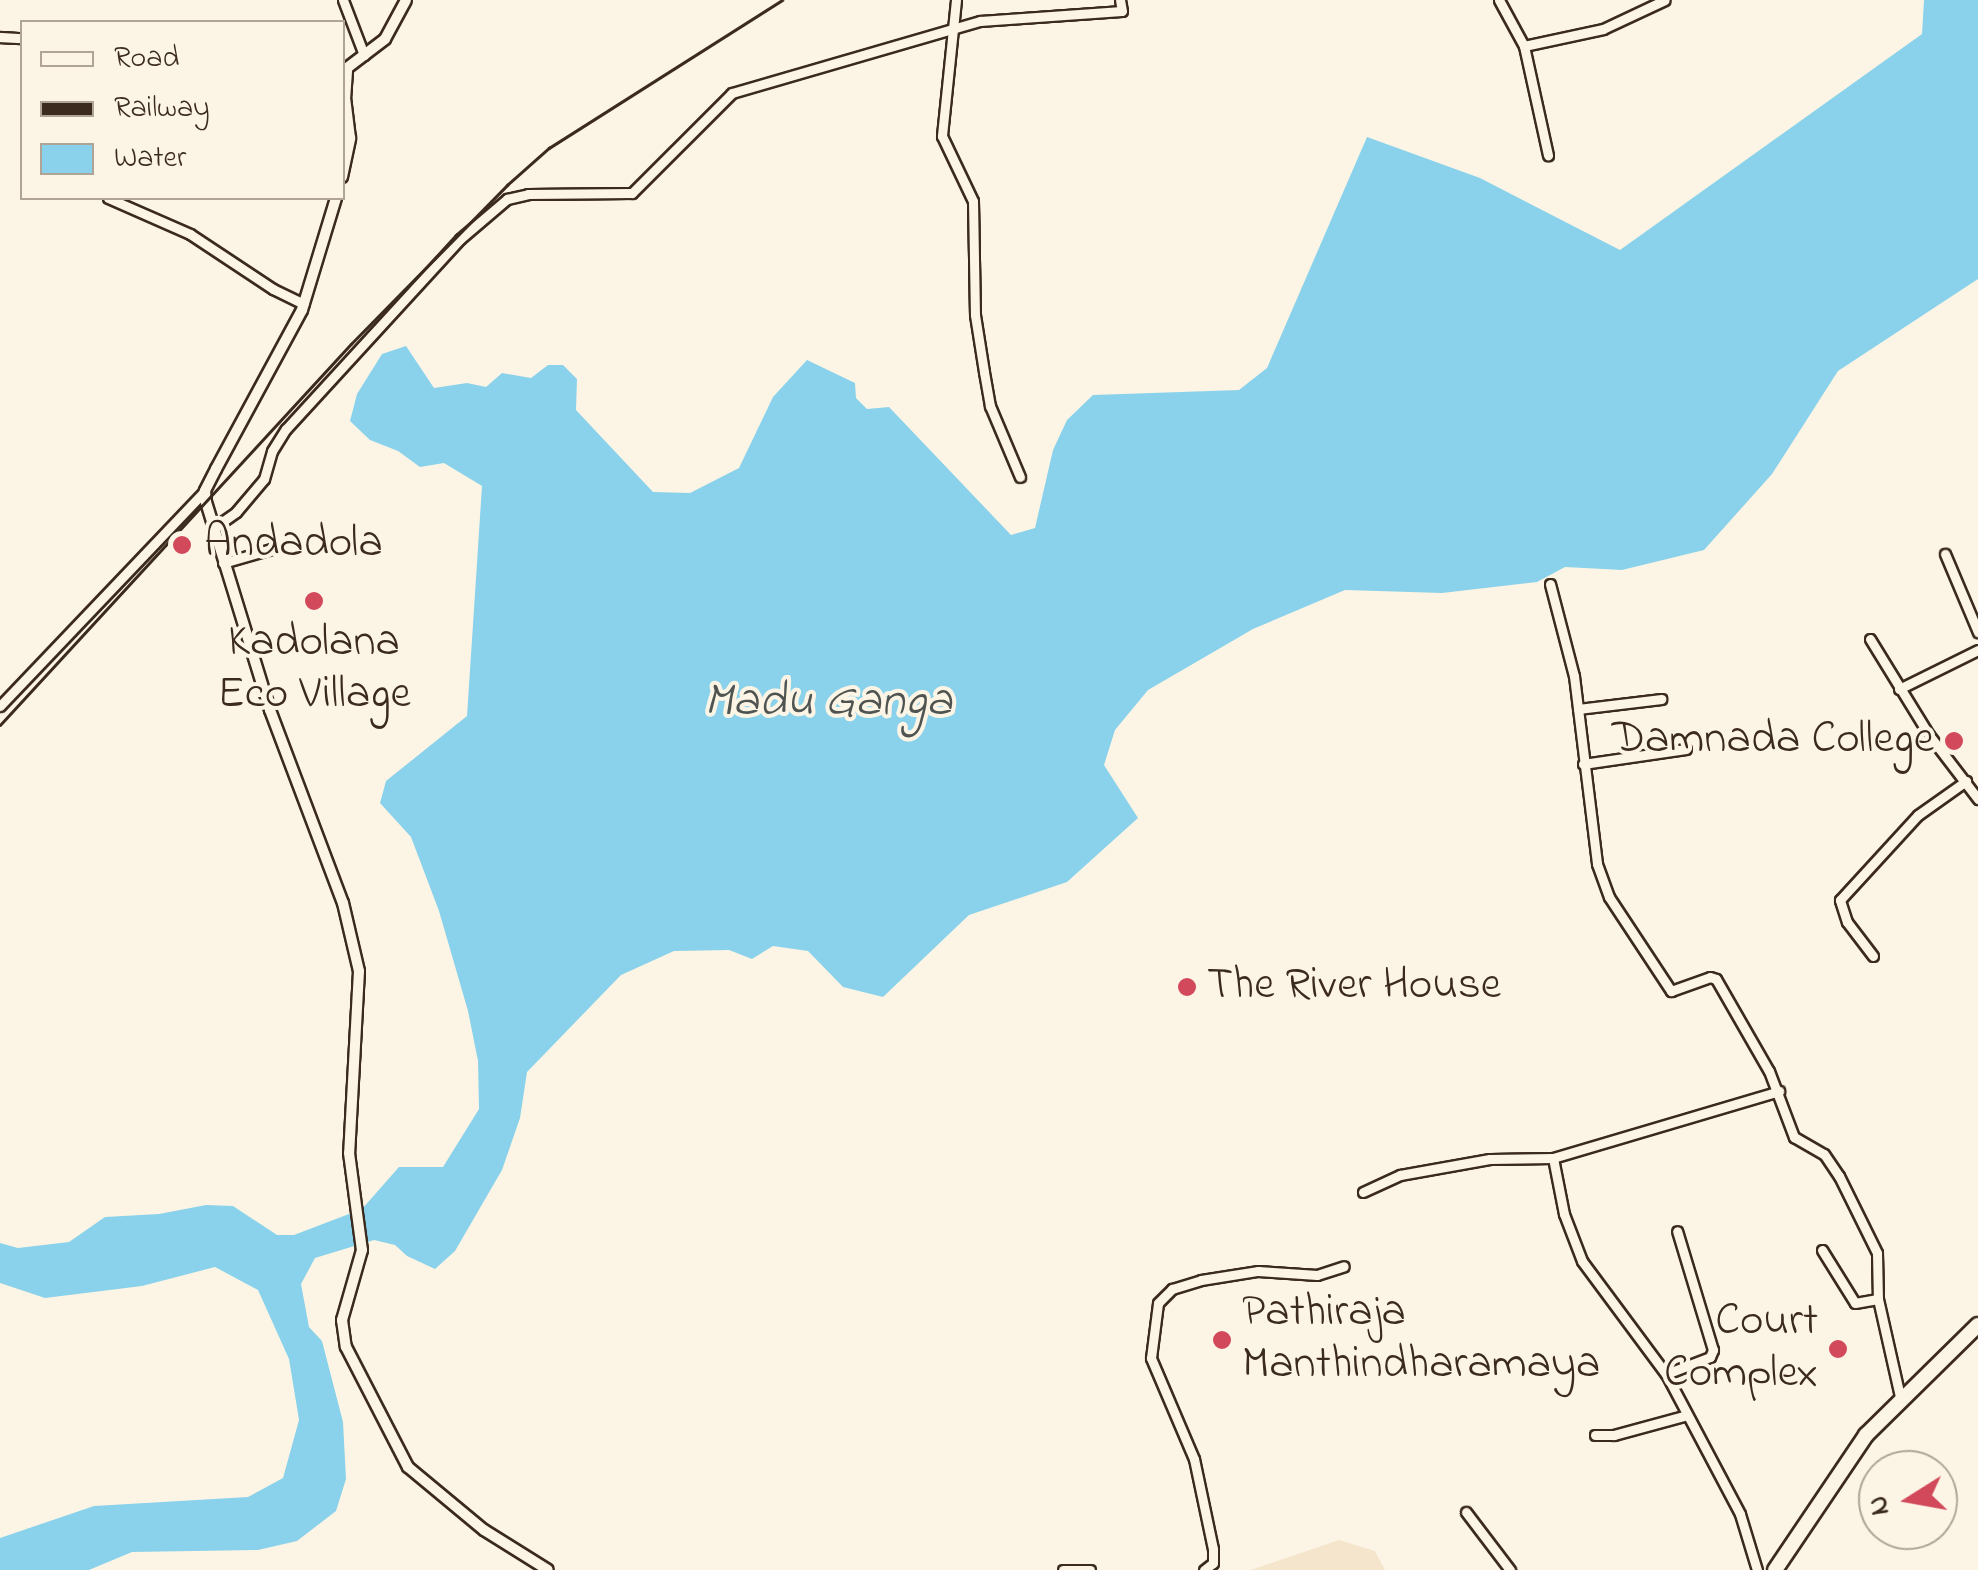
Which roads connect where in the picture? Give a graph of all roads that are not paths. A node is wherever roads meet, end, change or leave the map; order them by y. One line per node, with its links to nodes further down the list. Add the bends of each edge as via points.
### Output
1 (344, 0): 9 (street)
2 (406, 0): 9 (street, via 384,39)
3 (956, 0): 7 (street)
4 (1120, 0): 7 (street, via 1122,11)
5 (1498, 0): 8 (street)
6 (1665, 0): 8 (street, via 1603,29)
7 (954, 28): 15 (street, via 942,136 972,201 975,316 987,389); 17 (street, via 732,93 632,193 507,199 460,239 286,429 264,479)
8 (1524, 46): 10 (street)
9 (364, 55): 11 (street, via 347,68)
10 (1548, 155)
11 (345, 161)
12 (113, 200): 14 (street, via 190,234)
13 (335, 200): 14 (street)
14 (304, 304): 16 (street)
15 (1020, 477)
16 (205, 491): 17 (street); 27 (street)
17 (212, 530): 20 (street)
18 (278, 546): 20 (street)
19 (1945, 554): 22 (street)
20 (222, 563): 47 (street, via 359,970 349,1154 362,1250 342,1320 346,1346 408,1466 484,1530)
21 (1550, 584): 28 (street)
22 (1978, 632)
23 (1870, 638): 25 (street)
24 (1978, 650): 25 (street)
25 (1899, 689): 31 (street)
26 (1661, 699): 28 (street)
27 (0, 706)
28 (1578, 709): 30 (street)
29 (1686, 749): 30 (street)
30 (1583, 764): 34 (street, via 1597,864 1609,897 1672,991 1716,979)
31 (1966, 781): 32 (street); 33 (street, via 1918,816 1840,900 1847,922)
32 (1978, 799)
33 (1873, 956)
34 (1778, 1091): 35 (street); 40 (street, via 1794,1138 1824,1154 1858,1212 1876,1253)
35 (1553, 1158): 36 (street, via 1490,1159 1400,1175); 42 (street, via 1582,1261)
36 (1363, 1192)
37 (1677, 1232): 42 (street, via 1713,1350)
38 (1822, 1250): 40 (street, via 1855,1303)
39 (1344, 1266): 50 (street, via 1316,1275 1258,1271 1201,1280 1172,1289 1158,1304 1151,1358 1194,1458 1214,1562)
40 (1878, 1298): 43 (street)
41 (1978, 1325): 43 (highway)
42 (1666, 1374): 44 (street)
43 (1900, 1397): 53 (highway, via 1862,1440)
44 (1684, 1416): 45 (street); 52 (street, via 1740,1514)
45 (1594, 1436)
46 (1466, 1512): 51 (street)
47 (548, 1570)
48 (1063, 1570): 49 (street)
49 (1090, 1570)
50 (1204, 1570)
51 (1510, 1570)
52 (1758, 1570)
53 (1775, 1570)

